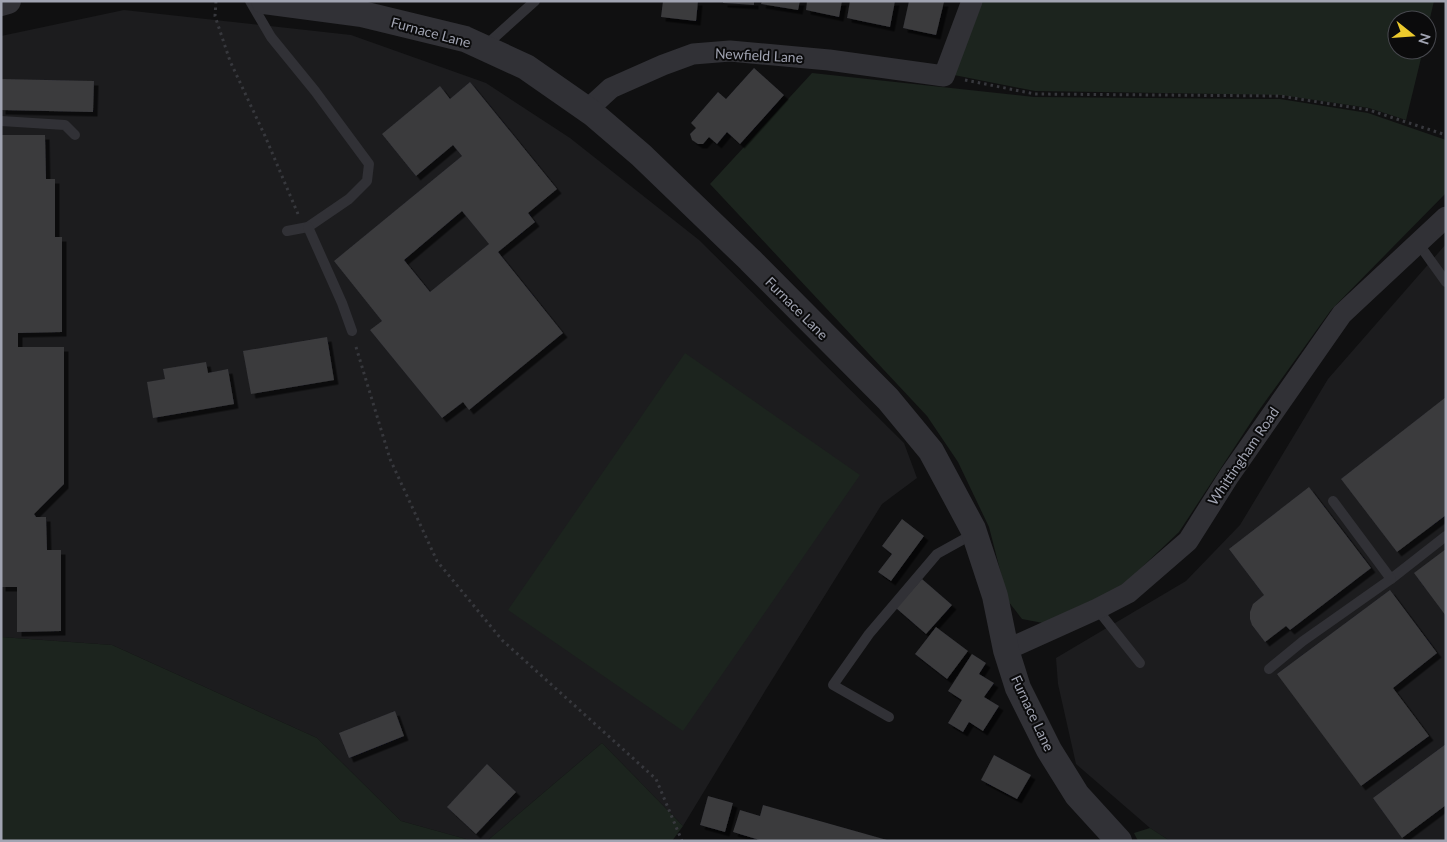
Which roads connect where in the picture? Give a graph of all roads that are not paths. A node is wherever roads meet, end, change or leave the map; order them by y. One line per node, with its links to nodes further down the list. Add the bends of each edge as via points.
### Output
1 (8, 1): 6 (street)
2 (250, 1): 12 (lane, via 271,37 369,164 367,181 349,199)
3 (264, 1): 7 (street, Furnace Lane, via 362,14 466,39)
4 (536, 1): 7 (lane)
5 (972, 1): 8 (street, Newfield Lane, via 944,76 770,54 730,51 693,54 611,88)
6 (1, 3)
7 (484, 47): 8 (street, Furnace Lane, via 526,67)
8 (587, 110): 18 (street, Furnace Lane, via 648,161 888,399 931,451)
9 (1, 122): 10 (lane, via 64,124)
10 (74, 135)
11 (1446, 217): 14 (street, Whittingham Road)
12 (306, 228): 13 (lane); 16 (lane)
13 (287, 230)
14 (1418, 243): 15 (lane); 21 (street, Whittingham Road, via 1342,314 1228,476 1188,541 1128,593)
15 (1446, 282)
16 (352, 331)
17 (1333, 501): 20 (lane)
18 (974, 533): 22 (street, Furnace Lane, via 996,596); 25 (lane, via 937,554 869,634 832,685)
19 (1446, 536): 20 (lane)
20 (1391, 579): 24 (lane)
21 (1097, 609): 22 (street, Whittingham Road); 23 (lane)
22 (1006, 650): 26 (street, Furnace Lane, via 1018,688 1049,750 1077,795)
23 (1140, 664)
24 (1269, 669)
25 (889, 717)
26 (1119, 841)

